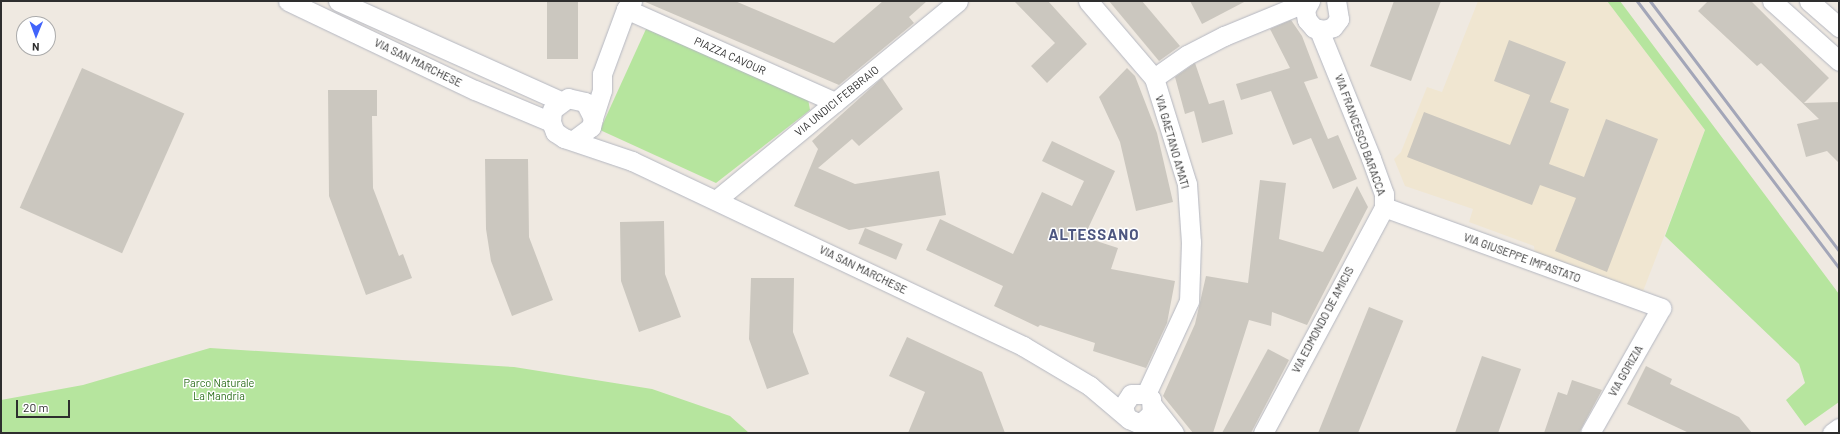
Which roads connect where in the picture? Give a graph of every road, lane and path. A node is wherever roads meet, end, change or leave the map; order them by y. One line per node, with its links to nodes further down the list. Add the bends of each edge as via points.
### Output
1 (288, 1): 17 (street, VIA SAN MARCHESE, via 475,90)
2 (338, 1): 15 (street, VIA SAN MARCHESE)
3 (958, 1): 16 (street, VIA UNDICI FEBBRAIO)
4 (1088, 1): 14 (street, VIA GAETANO AMATI)
5 (1309, 1): 9 (street); 10 (street, via 1305,10)
6 (1772, 1): 12 (street)
7 (1809, 1): 11 (street)
8 (629, 5): 13 (street); 16 (street, PIAZZA CAVOUR)
9 (1270, 16): 10 (street); 14 (street, via 1187,54)
10 (1330, 16): 22 (street, VIA FRANCESCO BARACCA, via 1334,64 1384,194)
11 (1839, 27)
12 (1839, 61)
13 (602, 74): 15 (street); 18 (street, via 602,90)
14 (1154, 78): 25 (street, VIA GAETANO AMATI, via 1187,184 1191,242 1189,301)
15 (568, 100): 17 (street, via 552,110); 18 (street, via 585,102)
16 (835, 102): 21 (street, VIA UNDICI FEBBRAIO)
17 (551, 122): 19 (street, via 555,132 564,138)
18 (592, 123): 19 (street); 20 (street)
19 (575, 139): 20 (street, via 605,154)
20 (632, 161): 21 (street, VIA SAN MARCHESE)
21 (716, 200): 24 (street, VIA SAN MARCHESE, via 1023,346)
22 (1384, 207): 23 (street, VIA GIUSEPPE IMPASTATO); 30 (street, VIA EDMONDO DE AMICIS)
23 (1661, 308): 31 (street, VIA GORIZIA)
24 (1090, 386): 25 (street, VIA SAN MARCHESE); 26 (street, VIA SAN MARCHESE)
25 (1144, 398): 26 (street, via 1126,399); 26 (street, via 1148,418); 29 (street)
26 (1130, 418): 28 (street, VIA SAN MARCHESE)
27 (1839, 428): 32 (street)
28 (1156, 432)
29 (1174, 433)
30 (1263, 433)
31 (1590, 433)
32 (1832, 433)

